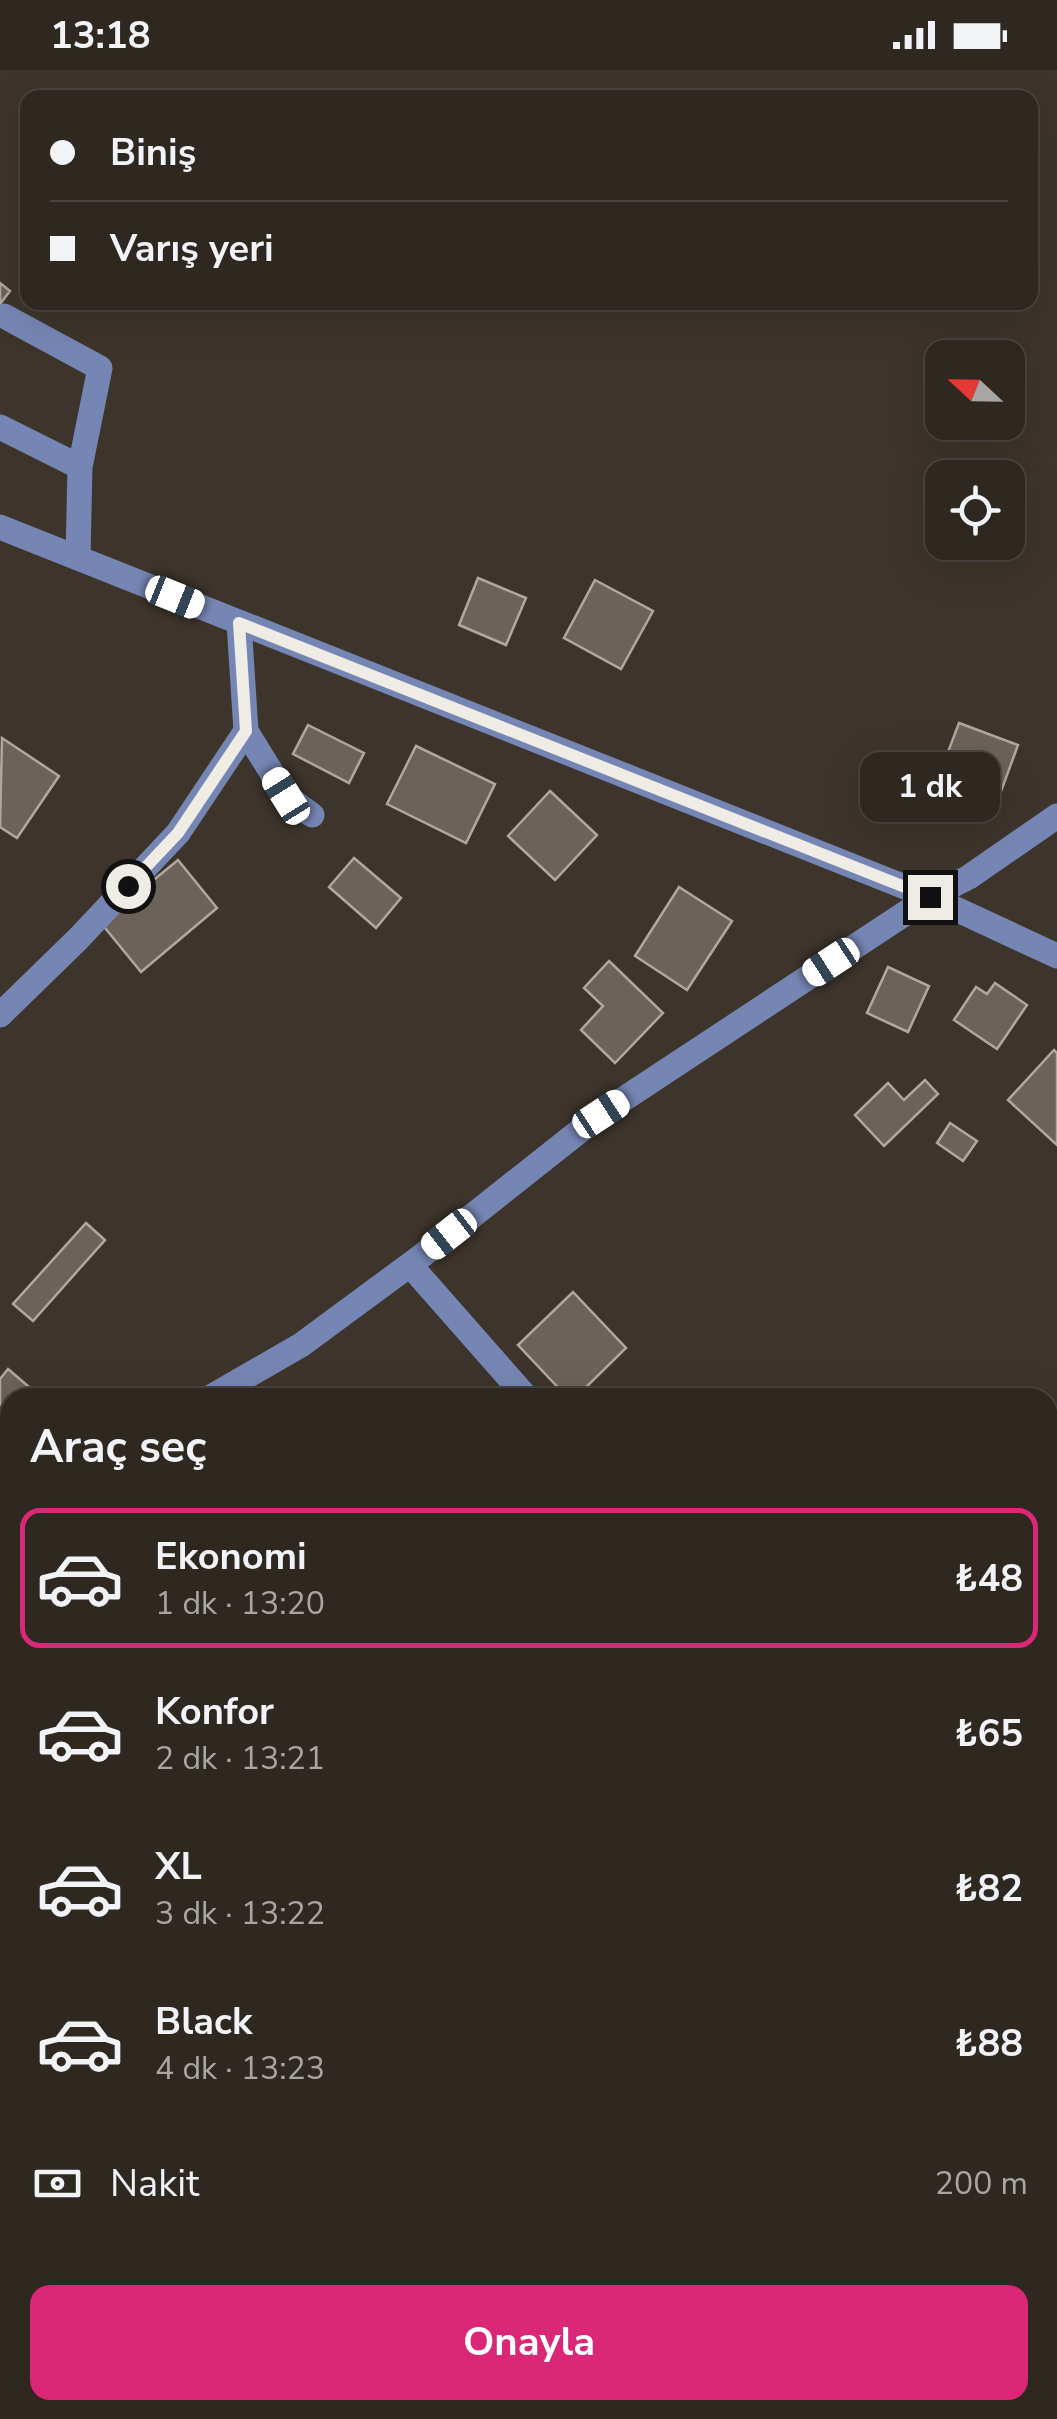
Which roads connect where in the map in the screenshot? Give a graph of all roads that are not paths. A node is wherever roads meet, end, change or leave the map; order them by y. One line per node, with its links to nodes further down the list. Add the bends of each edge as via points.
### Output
1 (4, 316): 3 (street, via 100,368)
2 (0, 428): 3 (street)
3 (80, 467): 5 (street)
4 (0, 527): 5 (street)
5 (78, 558): 6 (street)
6 (239, 623): 7 (street); 10 (street)
7 (246, 731): 8 (street, via 286,796); 12 (street, via 178,833)
8 (312, 815)
9 (1057, 816): 10 (street)
10 (930, 897): 11 (street); 13 (street, via 601,1114)
11 (1057, 956)
12 (0, 1015)
13 (410, 1265): 14 (street, via 301,1344); 15 (street)
14 (226, 1388)
15 (518, 1388)

